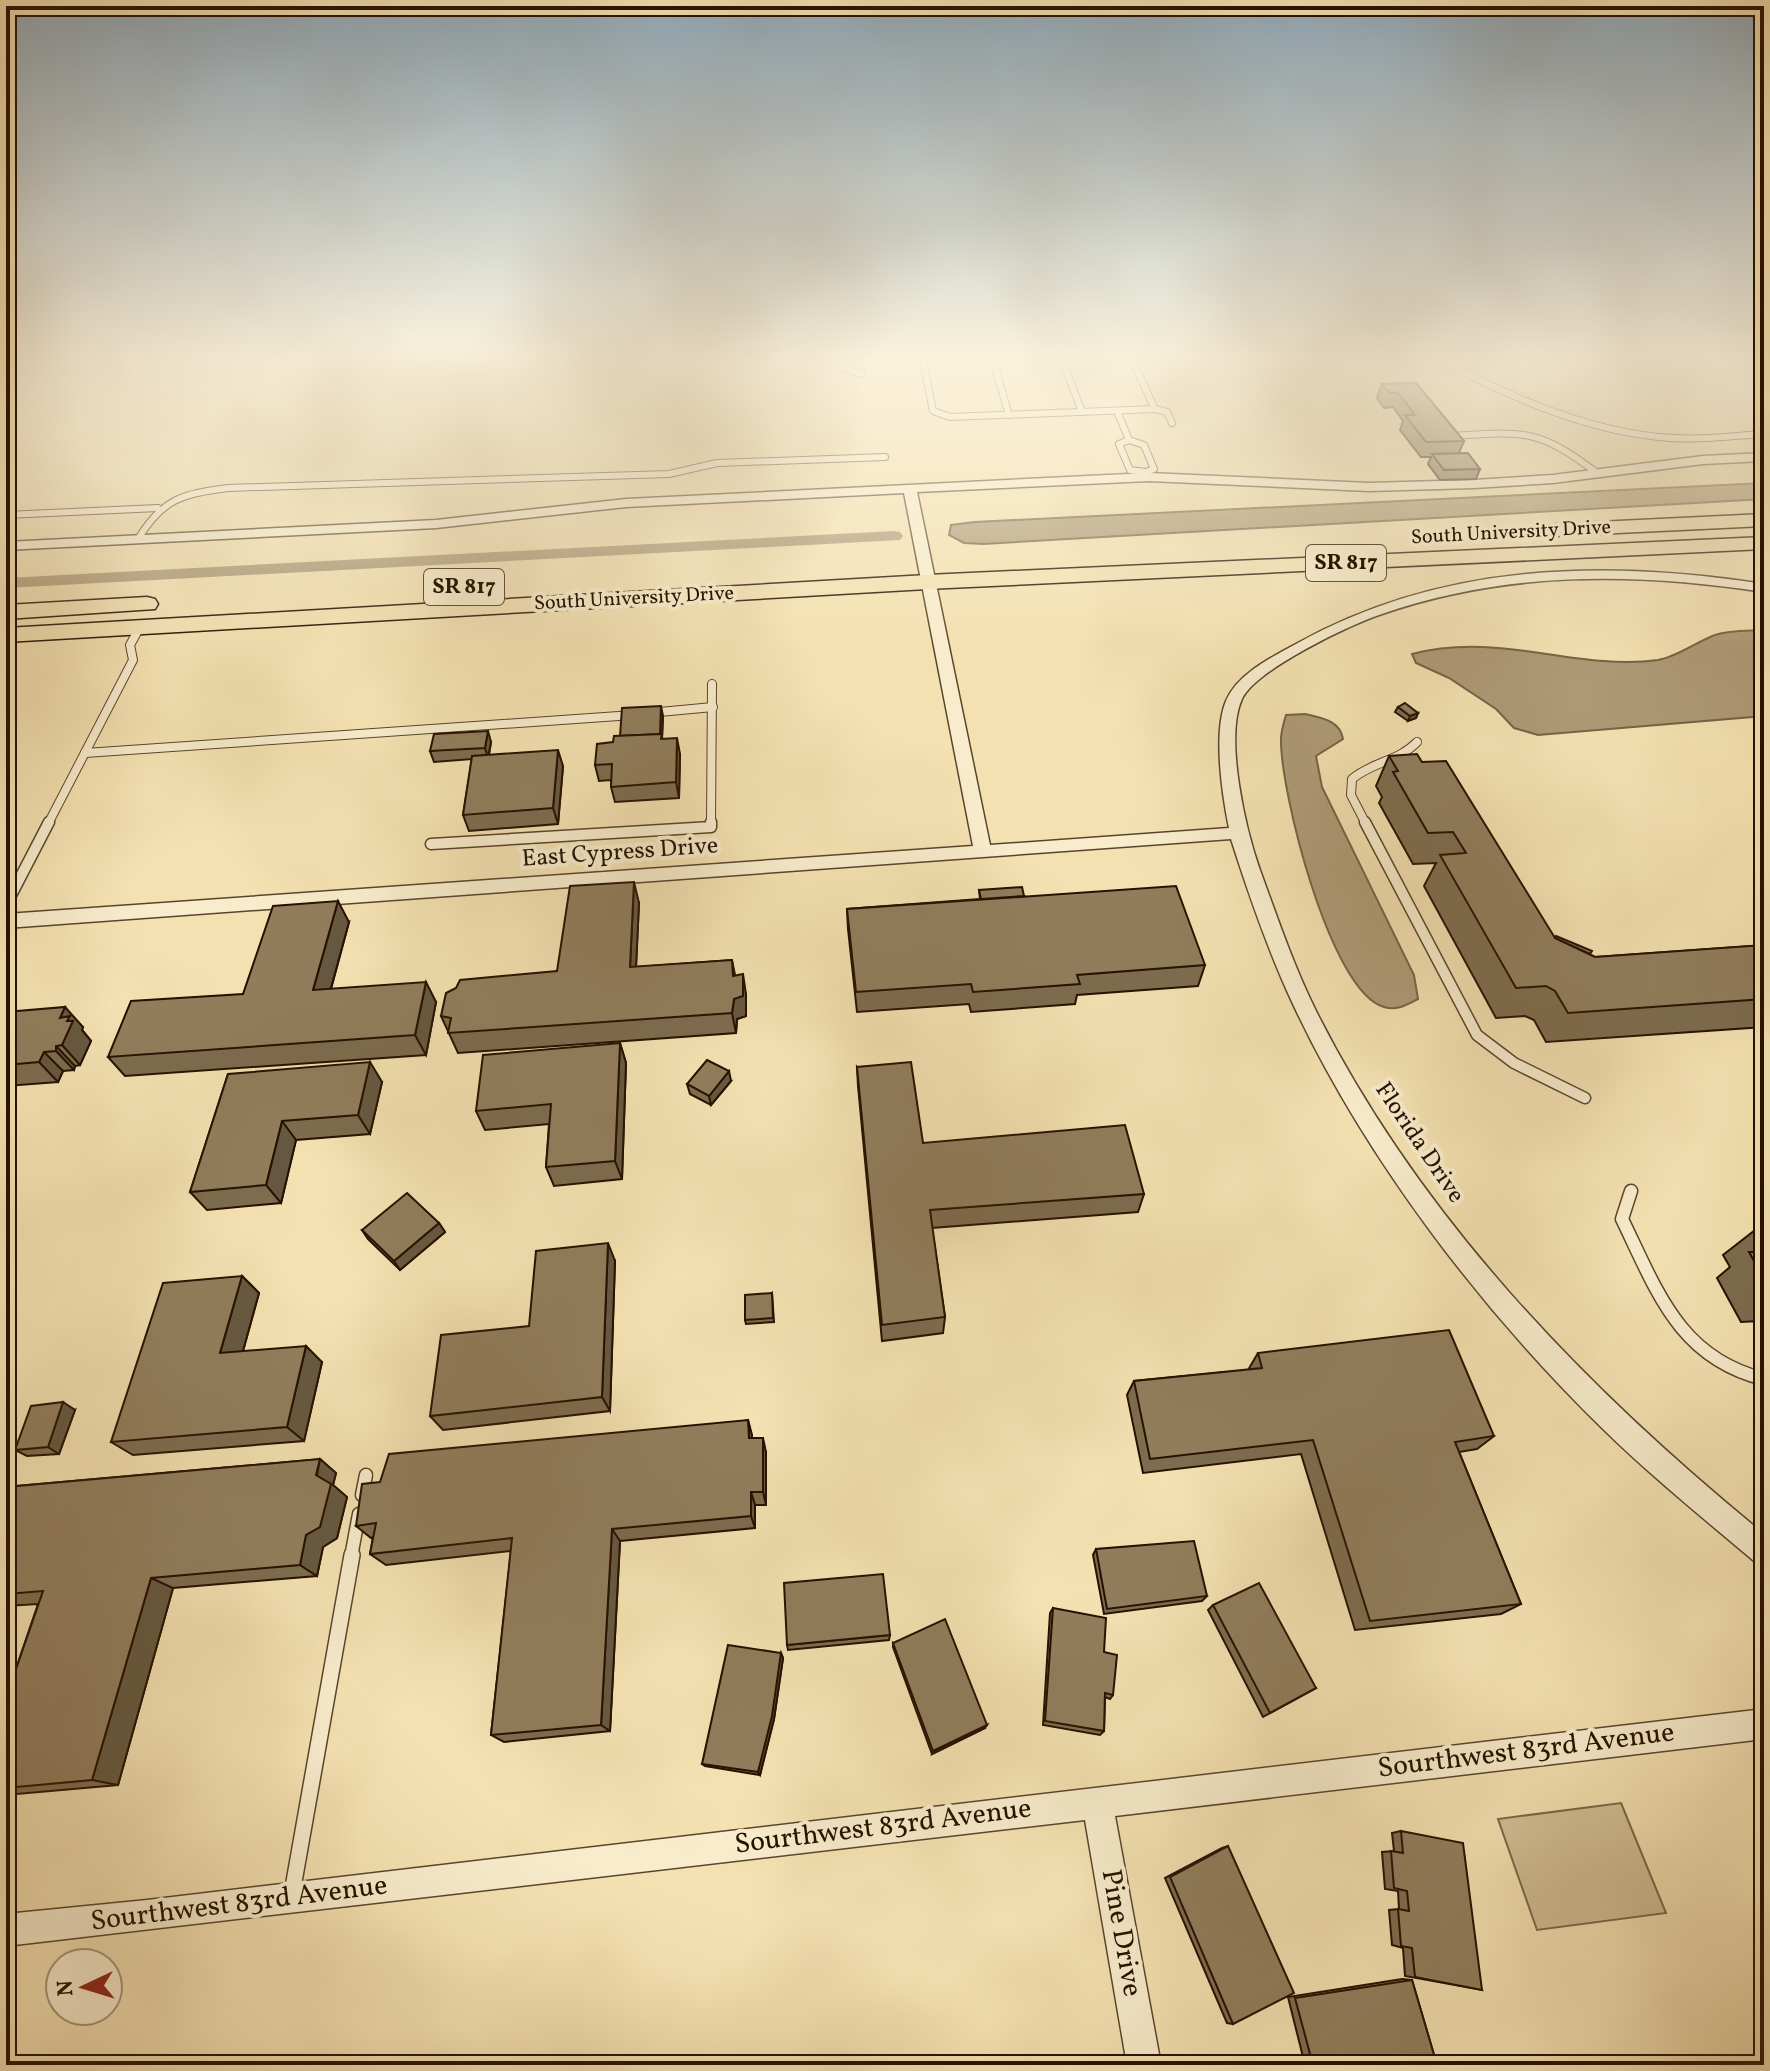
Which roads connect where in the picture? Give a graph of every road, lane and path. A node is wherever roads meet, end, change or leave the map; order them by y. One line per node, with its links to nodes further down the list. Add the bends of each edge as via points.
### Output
1 (885, 457): 9 (lane, via 717,463 669,474 228,488 186,493)
2 (1124, 457): 7 (lane, via 1130,470)
3 (1149, 457): 7 (lane, via 1154,469)
4 (1575, 457): 6 (lane)
5 (1764, 457): 6 (street)
6 (1597, 473): 7 (street, via 1369,487)
7 (1148, 475): 8 (street)
8 (910, 489): 13 (street, via 626,503 436,524); 17 (street)
9 (158, 508): 10 (lane); 13 (lane)
10 (6, 515)
11 (1764, 520): 12 (main road, South University Drive)
12 (1542, 531)
13 (138, 539): 16 (street)
14 (1764, 543): 17 (main road, South University Drive / SR 817)
15 (1255, 545): 17 (main road, South University Drive / SR 817)
16 (6, 546)
17 (925, 572): 19 (main road, South University Drive / SR 817); 22 (main road, South University Drive / SR 817); 30 (street)
18 (1764, 588): 28 (street, Florida Drive, via 1698,579 1568,574 1480,582 1395,603 1342,624 1264,671 1234,696 1232,788)
19 (287, 597)
20 (176, 603): 21 (main road)
21 (6, 614)
22 (140, 627): 23 (main road, South University Drive / SR 817); 27 (lane, via 130,645 133,660)
23 (6, 635)
24 (712, 684): 25 (lane)
25 (713, 707): 27 (lane); 29 (lane, via 711,827)
26 (1417, 742): 33 (lane, via 1407,755 1361,769 1352,779 1351,795 1477,1035 1486,1045)
27 (85, 753): 31 (lane)
28 (1238, 833): 30 (street, East Cypress Drive); 37 (street, Florida Drive, via 1275,943 1312,1022 1383,1141 1437,1216 1527,1331 1591,1400)
29 (431, 844)
30 (983, 852): 32 (street, East Cypress Drive)
31 (6, 905)
32 (6, 921)
33 (1585, 1098)
34 (1631, 1191): 35 (lane, via 1622,1219 1676,1324 1722,1365)
35 (1764, 1379)
36 (366, 1475): 40 (lane)
37 (1764, 1551)
38 (1763, 1723): 39 (street, Sourthwest 83rd Avenue)
39 (1097, 1801): 40 (street, Sourthwest 83rd Avenue); 42 (street, Pine Drive)
40 (291, 1898): 41 (street, Sourthwest 83rd Avenue)
41 (6, 1930)
42 (1144, 2065)

